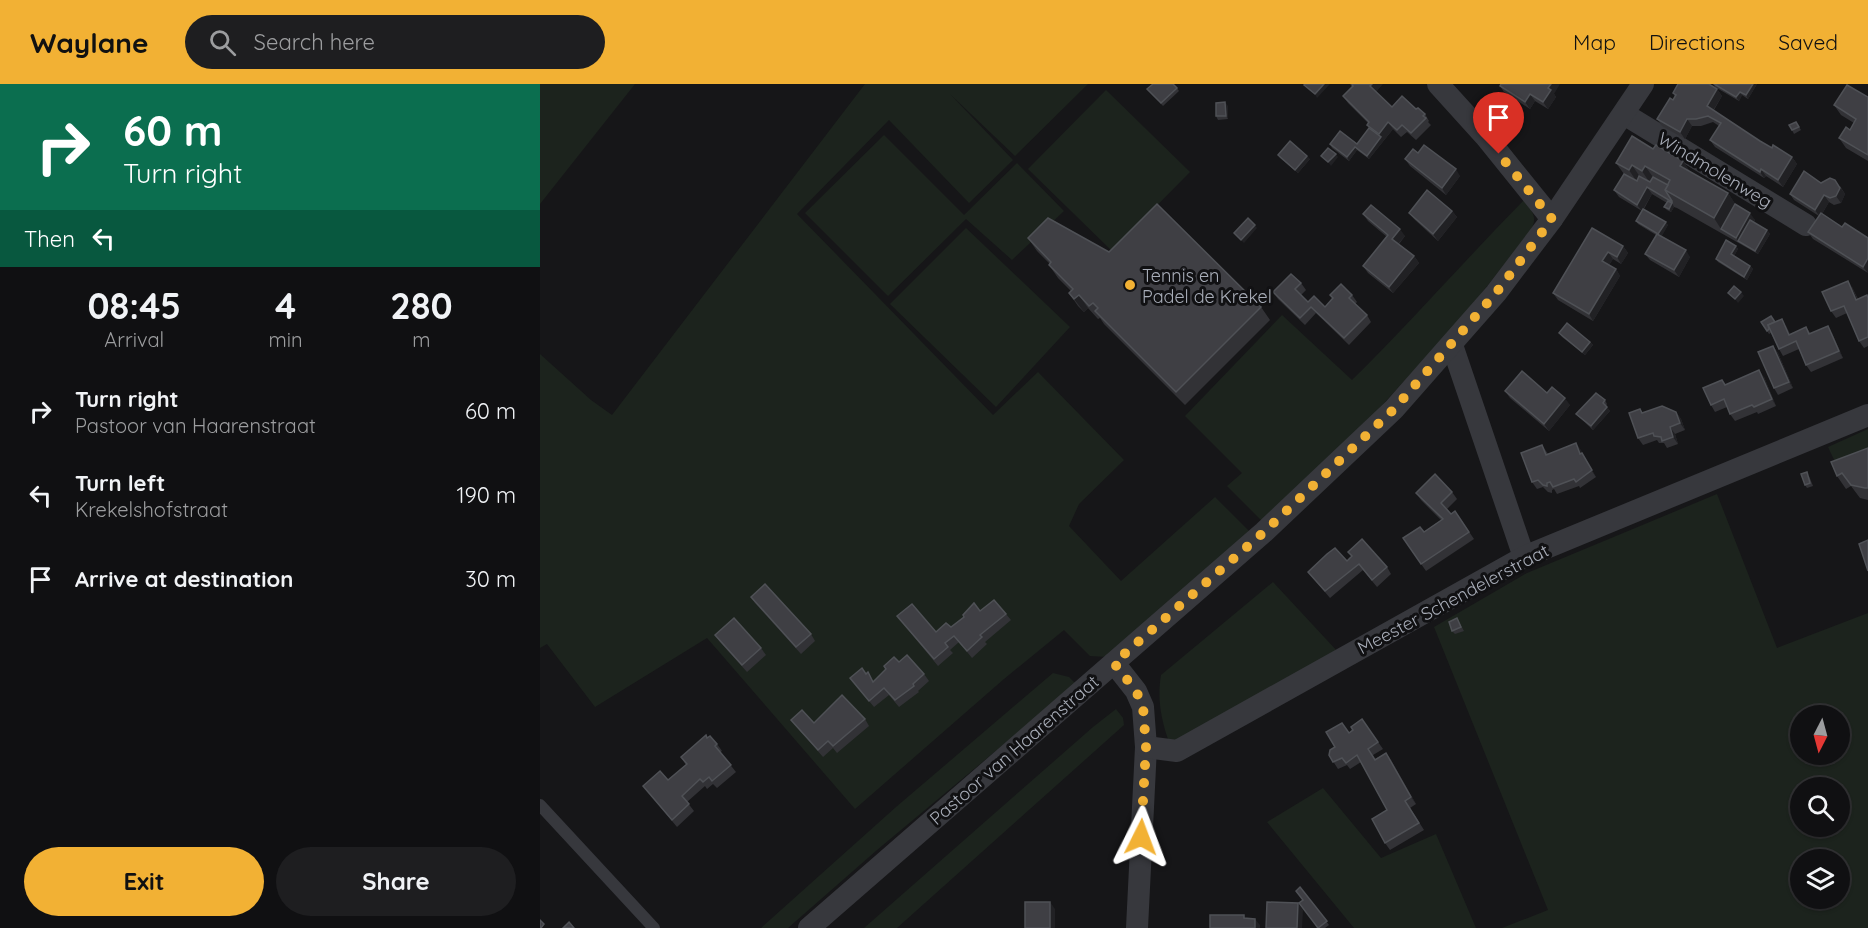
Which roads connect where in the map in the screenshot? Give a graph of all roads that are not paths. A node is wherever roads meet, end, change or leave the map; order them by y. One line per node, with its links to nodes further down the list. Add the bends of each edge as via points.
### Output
1 (1438, 84): 4 (street)
2 (1643, 84): 3 (street, Pastoor van Haarenstraat)
3 (1624, 114): 4 (street, Pastoor van Haarenstraat); 5 (street, Windmolenweg)
4 (1552, 219): 6 (street, Pastoor van Haarenstraat)
5 (1806, 225)
6 (1452, 345): 8 (street); 9 (street, Pastoor van Haarenstraat, via 1394,409 1282,516)
7 (1868, 415): 8 (street, Meester Schendelerstraat)
8 (1524, 557): 10 (street, Meester Schendelerstraat, via 1177,751)
9 (1114, 663): 10 (street, via 1143,706); 13 (street, Pastoor van Haarenstraat)
10 (1146, 747): 14 (street)
11 (540, 805): 12 (lane)
12 (654, 928)
13 (809, 928)
14 (1137, 928)

